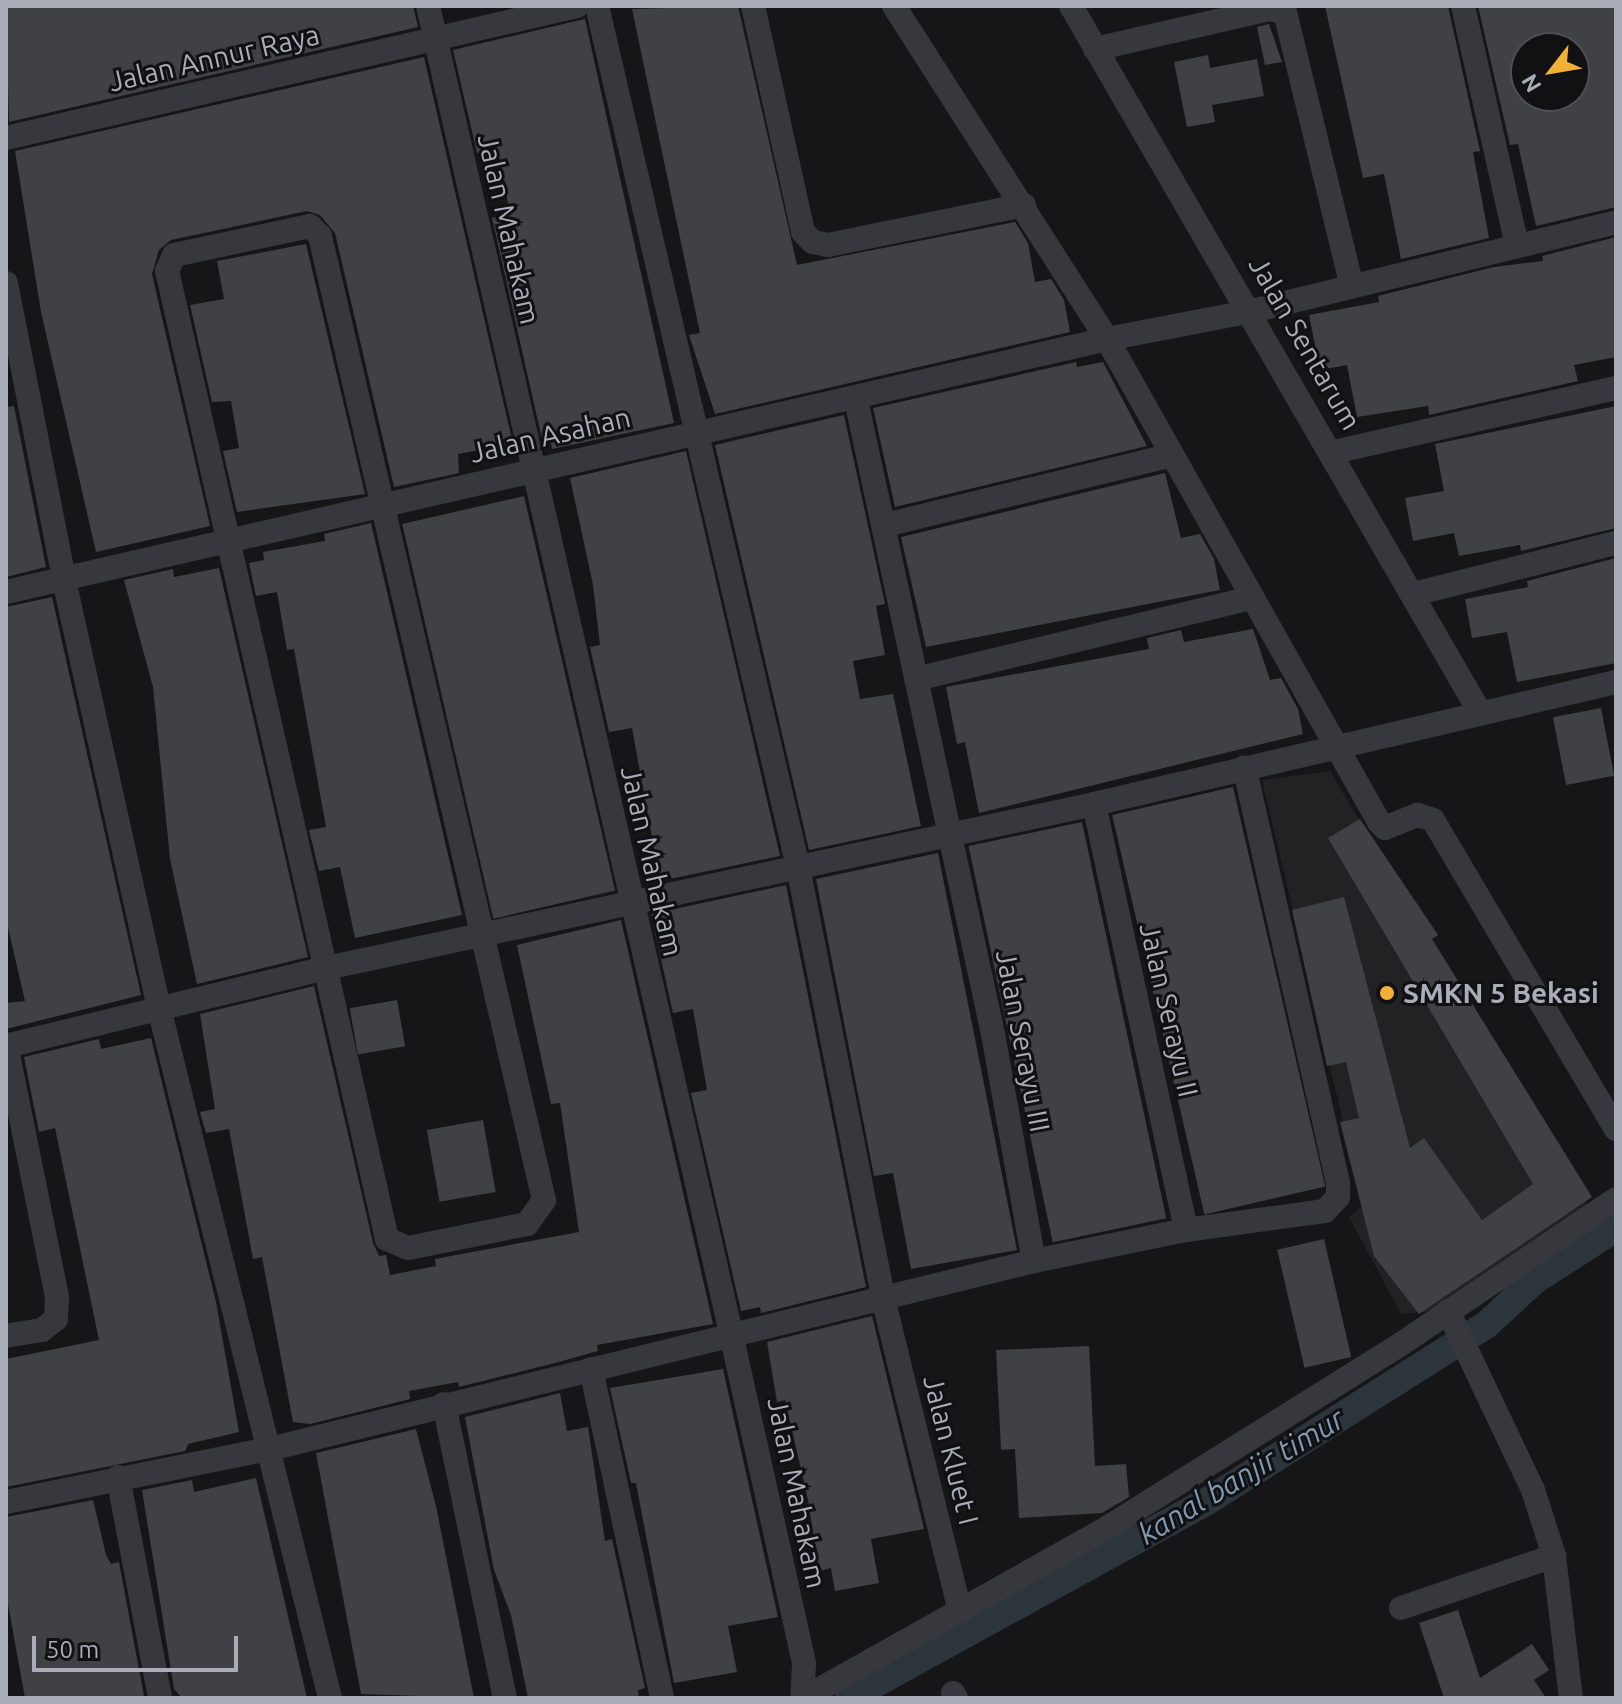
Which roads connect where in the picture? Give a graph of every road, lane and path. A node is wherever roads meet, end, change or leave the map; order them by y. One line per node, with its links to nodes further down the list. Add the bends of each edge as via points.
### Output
1 (428, 6): 8 (street, Jalan Mahakam)
2 (577, 6): 8 (street, Jalan Annur Raya)
3 (597, 6): 20 (street, Jalan Kluet I)
4 (753, 6): 11 (street, via 803,232 813,242 828,245)
5 (894, 6): 11 (street)
6 (1071, 6): 9 (street, Jalan Sentarum)
7 (1463, 6): 13 (street)
8 (435, 38): 10 (street, Jalan Annur Raya); 23 (street, Jalan Mahakam)
9 (1095, 49): 15 (street, via 1269,9 1285,12); 16 (street, Jalan Sentarum)
10 (6, 138)
11 (1024, 205): 17 (street)
12 (1616, 222): 13 (street, Jalan Asahan)
13 (1517, 246): 15 (street, Jalan Asahan)
14 (6, 283): 28 (street)
15 (1352, 286): 16 (street, Jalan Asahan)
16 (1252, 311): 17 (street, Jalan Asahan); 21 (street, Jalan Sentarum)
17 (1107, 339): 19 (street, Jalan Asahan); 22 (street)
18 (1616, 388): 21 (street)
19 (856, 400): 20 (street, Jalan Asahan); 25 (street, Jalan Serayu III)
20 (692, 434): 23 (street, Jalan Asahan); 39 (street, Jalan Kluet I)
21 (1334, 452): 30 (street, Jalan Sentarum)
22 (1169, 456): 25 (street); 31 (street)
23 (534, 469): 24 (street, Jalan Asahan); 40 (street, Jalan Mahakam)
24 (384, 504): 26 (street, Jalan Asahan); 26 (street, via 317,229 174,255 167,271); 41 (street)
25 (885, 525): 32 (street, Jalan Serayu III)
26 (231, 542): 28 (street, Jalan Asahan); 42 (street)
27 (1616, 543): 30 (street)
28 (64, 580): 29 (street, Jalan Asahan); 43 (street)
29 (6, 592)
30 (1414, 594): 34 (street, Jalan Sentarum)
31 (1250, 598): 32 (street); 35 (street)
32 (916, 679): 38 (street, Jalan Serayu III)
33 (1616, 682): 34 (street)
34 (1481, 714): 35 (street)
35 (1333, 745): 36 (street); 45 (street, via 1385,828 1418,815 1433,820)
36 (1244, 767): 37 (street); 47 (street, via 1338,1197 1325,1211)
37 (1094, 804): 38 (street); 47 (street, Jalan Serayu II)
38 (947, 834): 39 (street); 48 (street, Jalan Serayu III, via 993,1034)
39 (798, 867): 40 (street); 49 (street, Jalan Kluet I)
40 (632, 907): 41 (street); 52 (street, Jalan Mahakam)
41 (482, 937): 42 (street); 42 (street, via 544,1200 527,1224 423,1245 399,1248 387,1239)
42 (322, 969): 43 (street)
43 (159, 1008): 44 (street); 55 (street)
44 (6, 1045): 51 (street, via 57,1298 56,1319 42,1330)
45 (1616, 1129)
46 (1616, 1199): 50 (street)
47 (1186, 1230): 48 (street)
48 (1034, 1261): 49 (street)
49 (884, 1302): 52 (street); 60 (street, Jalan Kluet I)
50 (1457, 1326): 58 (street, via 1533,1490); 60 (street)
51 (6, 1336)
52 (732, 1338): 53 (street); 66 (street, Jalan Mahakam, via 804,1664)
53 (591, 1369): 54 (street); 65 (street)
54 (444, 1404): 55 (street); 64 (street)
55 (270, 1449): 56 (street); 63 (street)
56 (118, 1477): 57 (street); 62 (street)
57 (6, 1502)
58 (1554, 1556): 59 (street); 61 (street)
59 (1401, 1608)
60 (960, 1612): 66 (street)
61 (1569, 1695)
62 (160, 1698)
63 (330, 1698)
64 (505, 1698)
65 (662, 1698)
66 (803, 1698)

